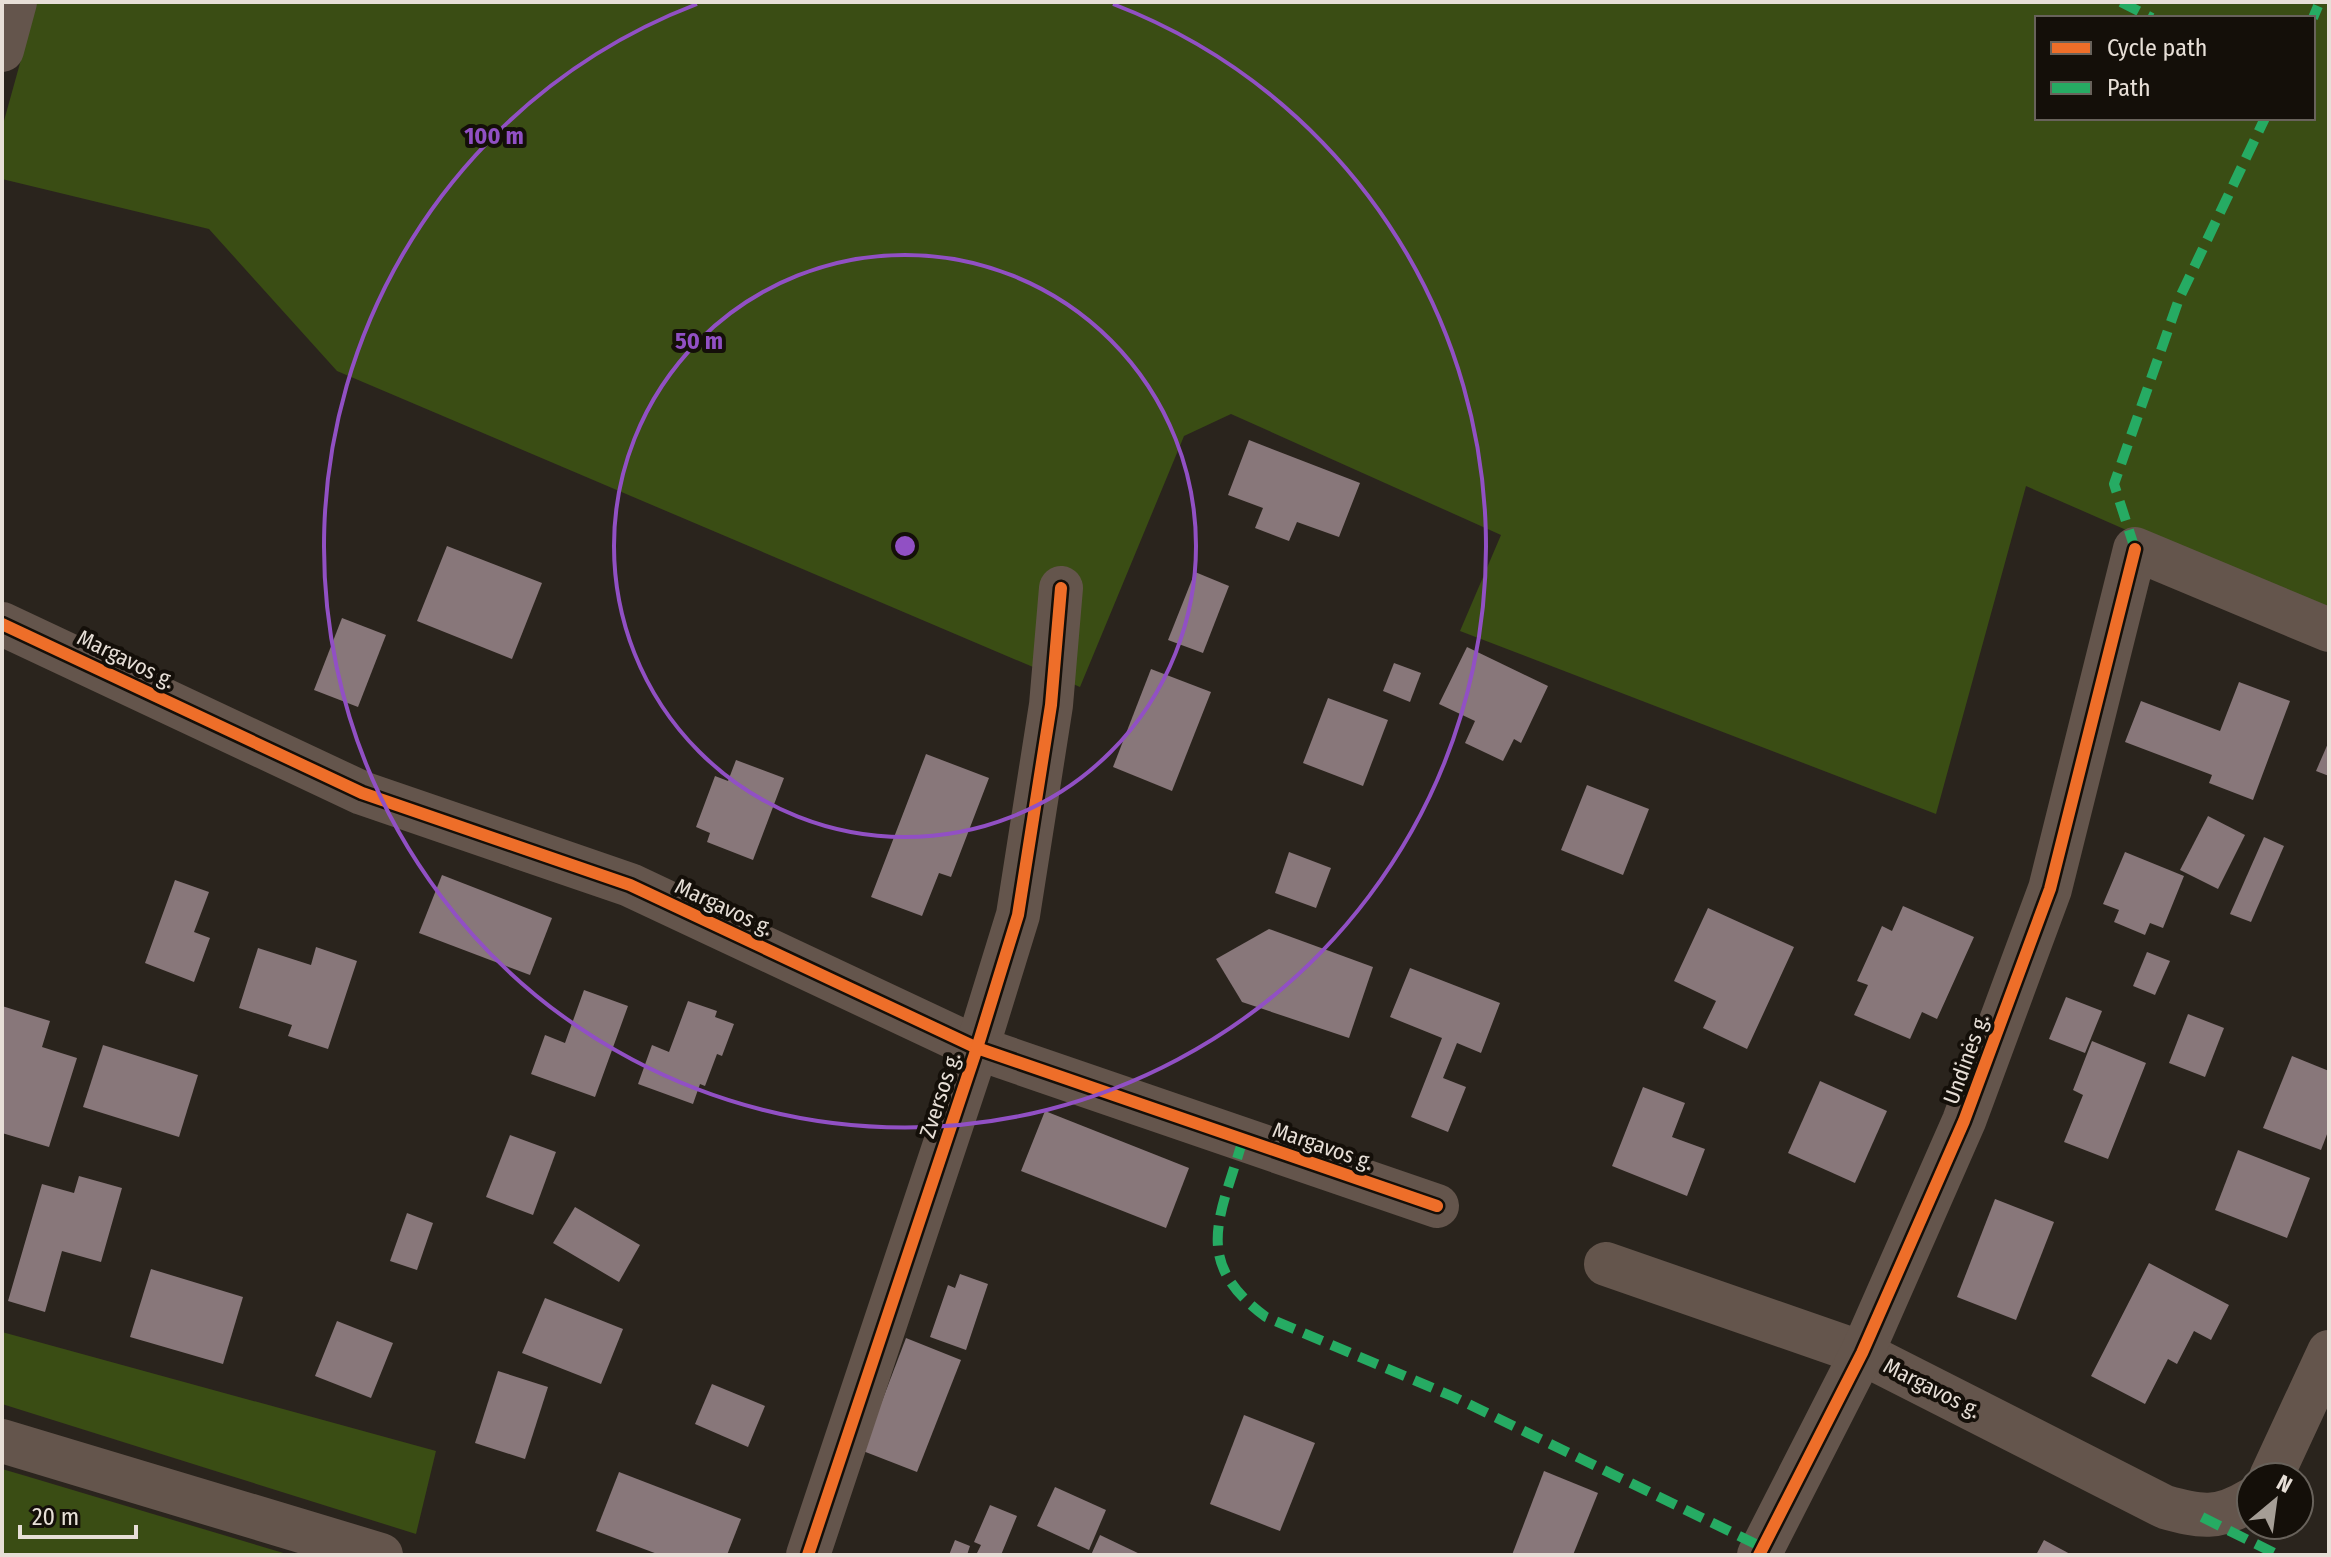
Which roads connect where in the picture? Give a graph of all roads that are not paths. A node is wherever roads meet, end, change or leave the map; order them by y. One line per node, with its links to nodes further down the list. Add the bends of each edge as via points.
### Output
1 (15, 2): 2 (street)
2 (2, 50)
3 (1061, 588): 6 (street, Zversos g., via 1051,705 1018,915)
4 (2, 624): 6 (street, Margavos g., via 362,793 630,885)
5 (2329, 630): 10 (street, Undinės g., via 2135,549 2050,889 1964,1121)
6 (977, 1048): 7 (street, Margavos g.); 15 (street, Zversos g.)
7 (1437, 1206)
8 (1606, 1264): 10 (street, Margavos g.)
9 (2329, 1352): 12 (street)
10 (1862, 1353): 13 (street, Margavos g., via 2165,1507 2202,1517); 16 (street, Undinės g.)
11 (2, 1441): 14 (street)
12 (2278, 1461)
13 (2235, 1510)
14 (381, 1555)
15 (808, 1555)
16 (1759, 1555)

